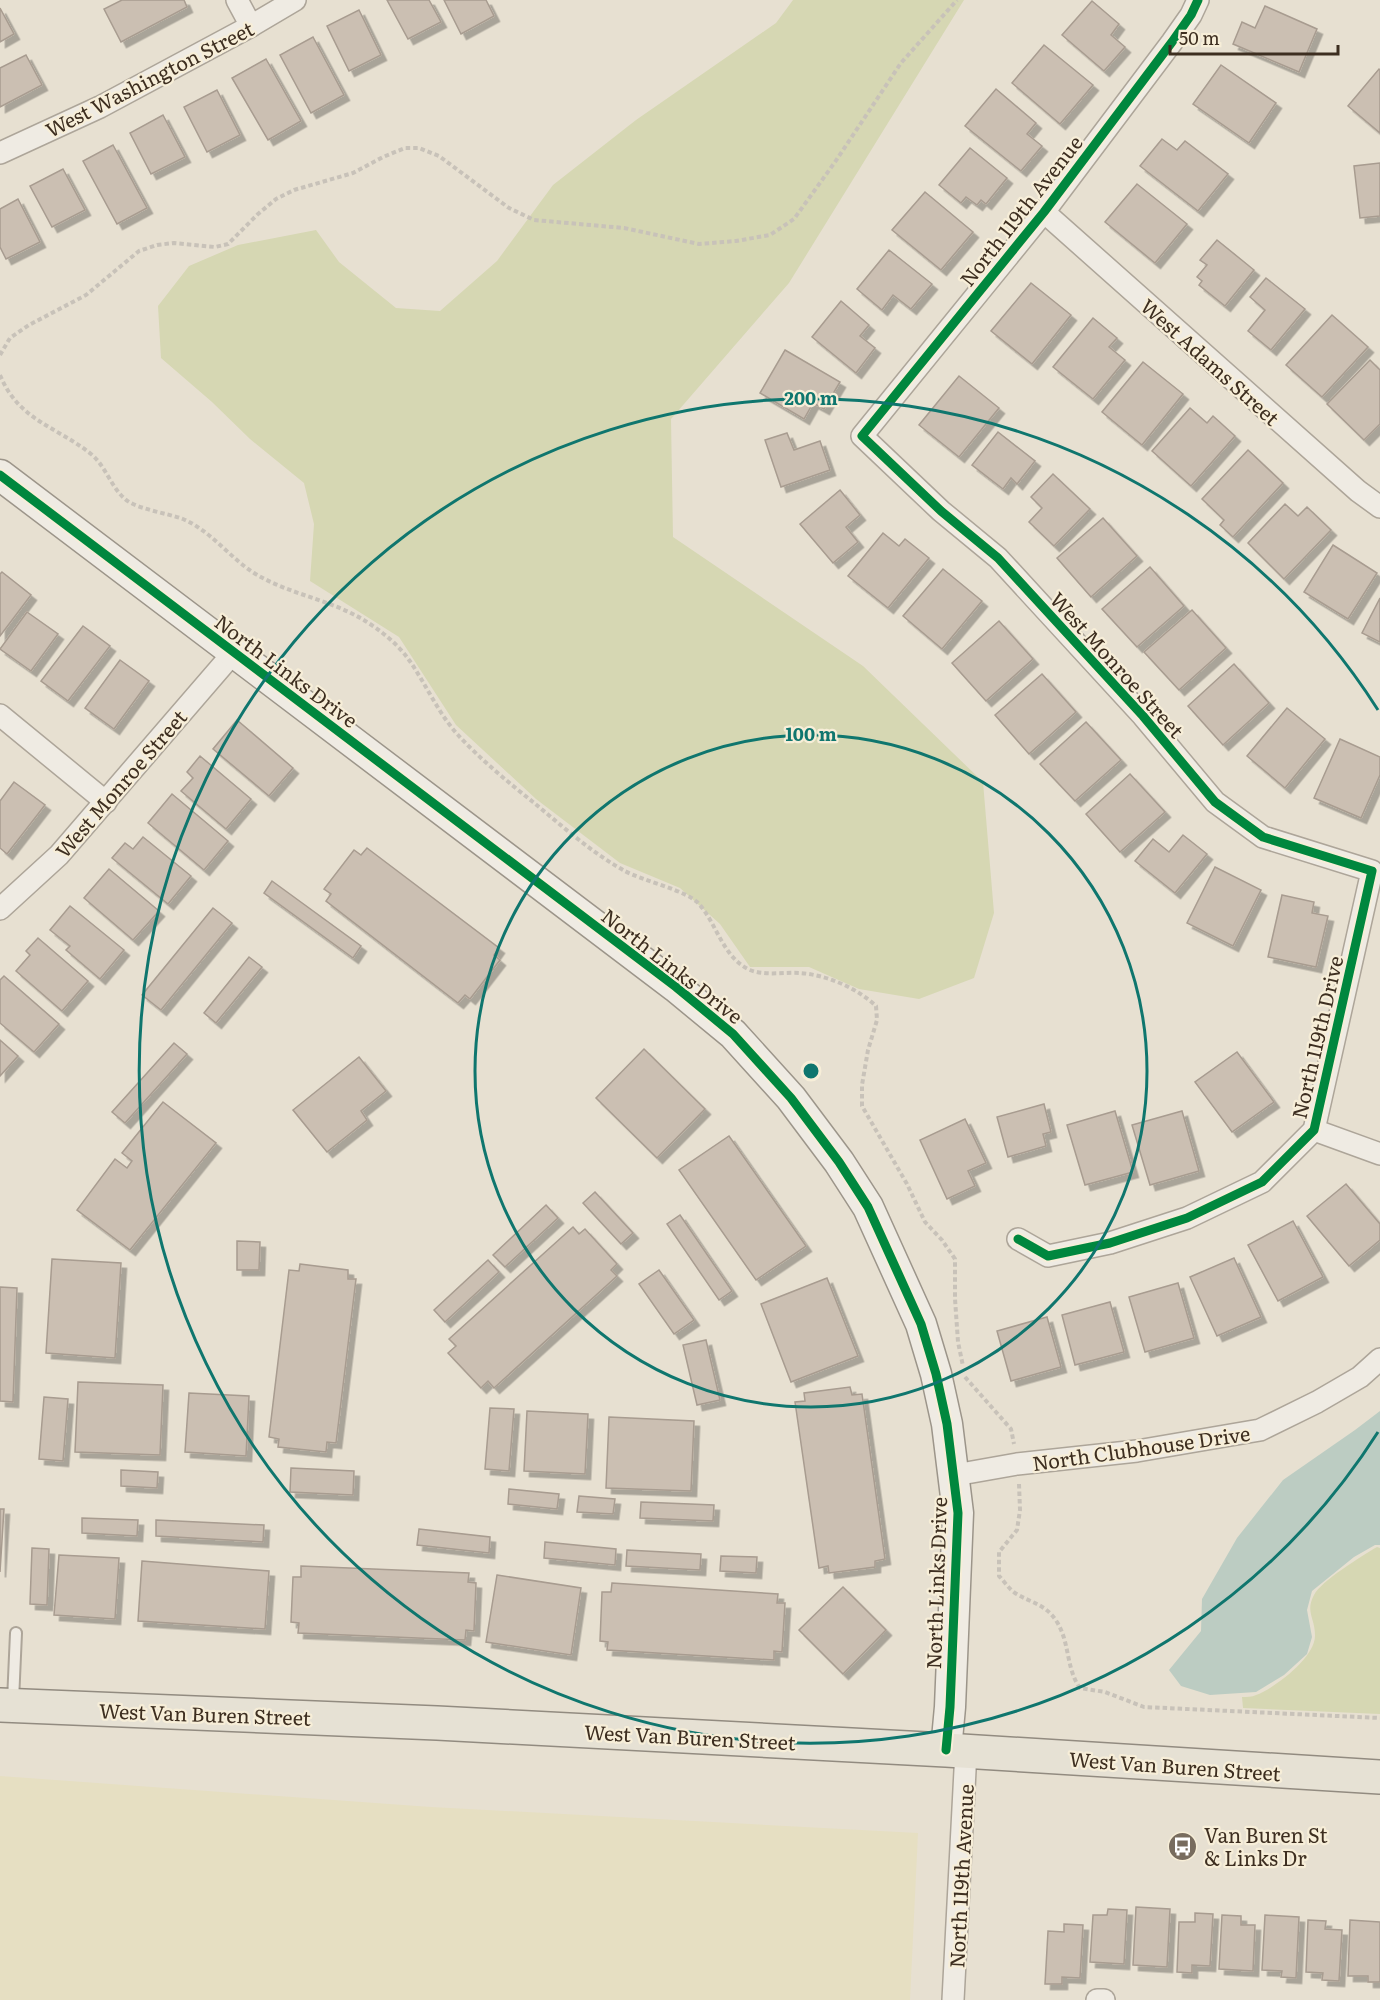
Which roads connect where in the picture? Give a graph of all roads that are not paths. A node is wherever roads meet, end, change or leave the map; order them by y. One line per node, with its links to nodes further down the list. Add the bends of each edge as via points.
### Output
1 (237, 0): 4 (street)
2 (295, 0): 4 (street, West Washington Street)
3 (1197, 0): 6 (street, North 119th Avenue, via 1172,42)
4 (251, 26): 5 (street, West Washington Street, via 100,107)
5 (0, 153)
6 (1044, 212): 7 (street, North 119th Avenue); 9 (street, West Adams Street)
7 (862, 436): 13 (street, West Monroe Street, via 941,511 998,558 1143,716 1215,802 1263,837)
8 (0, 475): 10 (street, North Links Drive)
9 (1380, 507)
10 (234, 652): 12 (street, West Monroe Street); 19 (street, North Links Drive, via 676,987 733,1034 791,1098 868,1207 921,1324 936,1374)
11 (0, 715): 12 (street)
12 (106, 802): 14 (street, West Monroe Street, via 59,855)
13 (1372, 871): 15 (street, North 119th Drive)
14 (0, 909)
15 (1314, 1130): 16 (street); 17 (street, North 119th Drive, via 1262,1182 1187,1218 1110,1243 1048,1256)
16 (1380, 1154)
17 (1018, 1239)
18 (1380, 1359): 19 (street, North Clubhouse Drive, via 1360,1377 1260,1430)
19 (955, 1475): 22 (street, North Links Drive, via 958,1543 950,1707)
20 (16, 1633): 21 (lane)
21 (6, 1706): 22 (main road, West Van Buren Street, via 437,1723)
22 (956, 1751): 23 (main road, West Van Buren Street); 24 (street, North 119th Avenue)
23 (1380, 1778)
24 (953, 2000)
25 (1097, 2000): 26 (street)
26 (1104, 2000)

